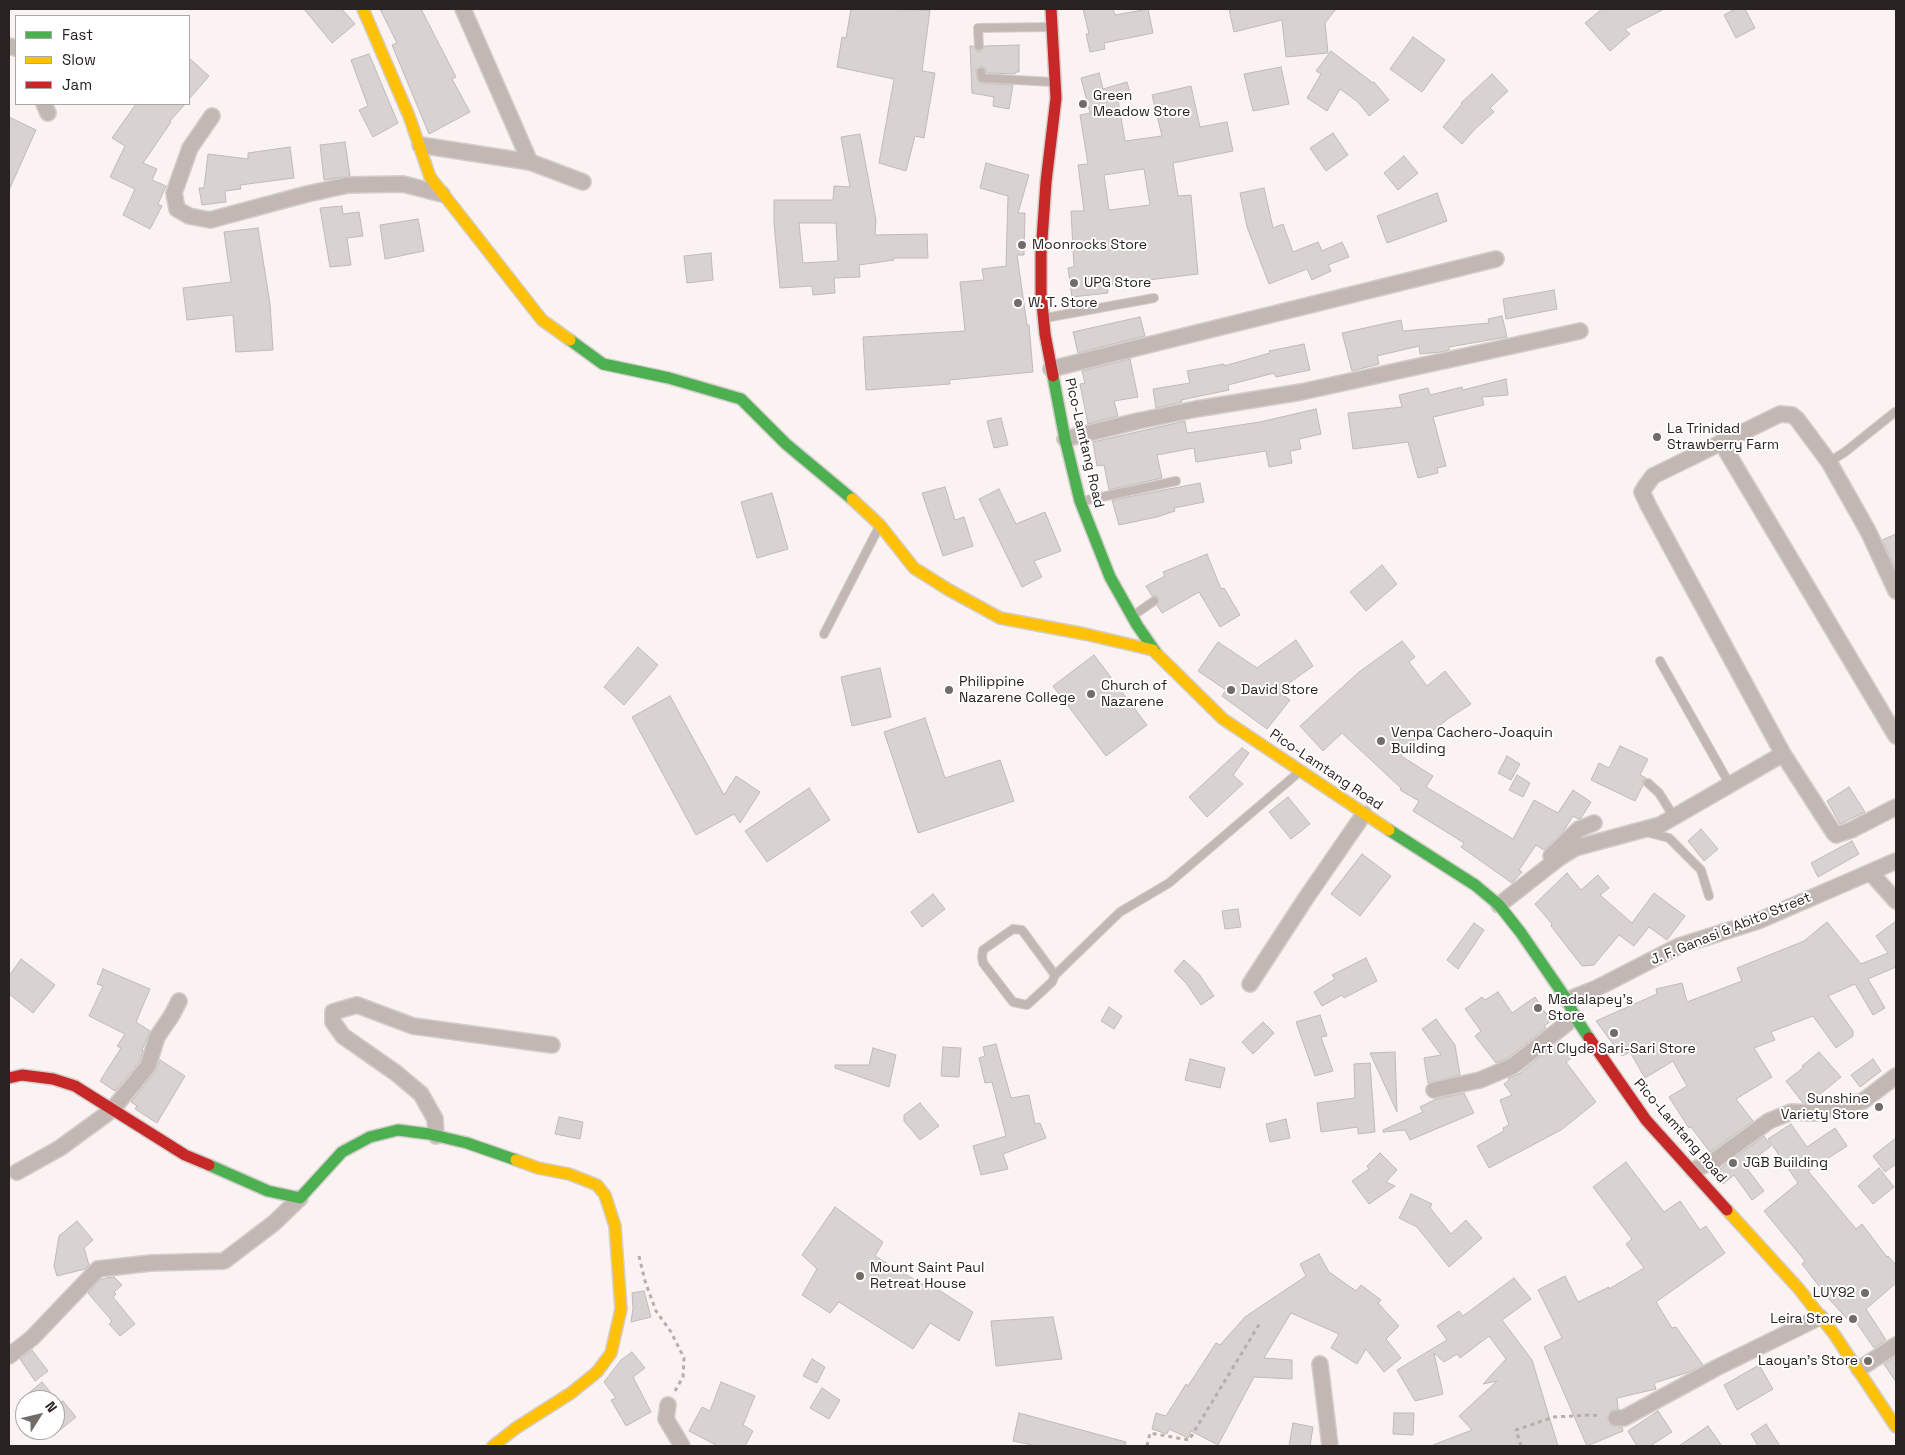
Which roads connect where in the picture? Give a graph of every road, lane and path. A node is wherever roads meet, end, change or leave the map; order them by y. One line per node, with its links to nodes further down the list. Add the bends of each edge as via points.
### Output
1 (363, 9): 9 (street)
2 (463, 9): 10 (street)
3 (1051, 9): 4 (street, Pico-Lamtang Road)
4 (1052, 27): 5 (lane, via 978,28); 7 (street, Pico-Lamtang Road)
5 (979, 46)
6 (981, 72): 7 (lane, via 982,78)
7 (1056, 82): 15 (street, Pico-Lamtang Road, via 1041,254)
8 (212, 116): 12 (street, via 190,148 174,193 177,209 189,216 210,220 348,185 403,184)
9 (420, 145): 10 (street); 12 (street, via 430,177)
10 (530, 162): 11 (street)
11 (583, 182)
12 (442, 194): 24 (street, via 542,320 603,364 669,378 741,399 786,444)
13 (1496, 258): 17 (street)
14 (1154, 298): 15 (lane)
15 (1044, 318): 17 (street, Pico-Lamtang Road)
16 (1580, 331): 19 (street, via 1301,392 1148,419)
17 (1051, 369): 19 (street, Pico-Lamtang Road)
18 (1894, 412): 21 (lane)
19 (1065, 438): 23 (street, Pico-Lamtang Road)
20 (1721, 442): 21 (street, via 1786,413 1797,419); 31 (street); 32 (street, via 1653,476 1642,492)
21 (1829, 462): 25 (street, via 1868,531)
22 (1176, 481): 23 (lane)
23 (1080, 501): 27 (street, Pico-Lamtang Road, via 1114,586)
24 (880, 526): 28 (lane); 29 (street, via 914,568 1000,618)
25 (1896, 591)
26 (1154, 602): 27 (lane)
27 (1132, 616): 29 (street, Pico-Lamtang Road)
28 (824, 634)
29 (1153, 650): 33 (street, Pico-Lamtang Road, via 1223,719)
30 (1660, 661): 35 (lane)
31 (1896, 736)
32 (1783, 754): 35 (street); 36 (street, via 1836,835)
33 (1300, 772): 37 (street, Pico-Lamtang Road); 47 (lane, via 1168,883 1120,912)
34 (1648, 783): 38 (lane, via 1659,793)
35 (1730, 785): 38 (street)
36 (1896, 806)
37 (1364, 814): 46 (street, Pico-Lamtang Road, via 1475,885); 48 (street)
38 (1674, 817): 40 (street)
39 (1594, 823): 43 (street, via 1580,828 1554,854 1532,868)
40 (1640, 830): 43 (street, via 1575,848); 44 (lane, via 1668,838 1701,870)
41 (1896, 861): 42 (street, J. F. Ganasi & Abito Street)
42 (1871, 873): 45 (street); 49 (street, J. F. Ganasi & Abito Street, via 1758,920 1679,946)
43 (1536, 876): 46 (street)
44 (1709, 896)
45 (1896, 902)
46 (1499, 905): 49 (street, Pico-Lamtang Road)
47 (1055, 975): 47 (lane, via 1027,1006 1013,1002 983,963 983,950 1013,929 1022,930)
48 (1250, 984)
49 (1567, 1000): 51 (street, Pico-Lamtang Road)
50 (178, 1001): 56 (street, via 158,1037 148,1066)
51 (1575, 1017): 55 (street, via 1513,1066 1480,1080); 58 (street, Pico-Lamtang Road, via 1646,1120)
52 (552, 1045): 57 (street, via 413,1026 357,1005 333,1012 333,1022 343,1036 421,1094 435,1119)
53 (1896, 1076): 58 (street, via 1863,1101 1815,1112 1791,1112 1769,1121 1714,1161)
54 (9, 1078): 56 (street, via 22,1075 60,1081 75,1086)
55 (1434, 1090)
56 (112, 1110): 59 (street, via 60,1148); 60 (street, via 185,1155 268,1191)
57 (436, 1136): 60 (street, via 398,1130 370,1136 342,1152); 71 (street, via 597,1185 605,1194 616,1226 621,1309 611,1353 597,1372 571,1394)
58 (1693, 1170): 62 (street, Pico-Lamtang Road)
59 (17, 1172)
60 (300, 1198): 65 (street, via 274,1224 224,1261 151,1263 98,1269 32,1338)
61 (638, 1255): 68 (path, via 656,1311 684,1358 683,1377)
62 (1820, 1317): 67 (street, Pico-Lamtang Road); 69 (street, via 1624,1418)
63 (1260, 1323): 73 (path, via 1189,1440 1150,1433)
64 (1896, 1345): 67 (street)
65 (9, 1356)
66 (1320, 1364): 74 (street)
67 (1859, 1369): 70 (street, Pico-Lamtang Road)
68 (668, 1405): 72 (street, via 666,1419)
69 (1616, 1418): 75 (path, via 1591,1415 1554,1417 1516,1430)
70 (1896, 1427)
71 (493, 1446)
72 (682, 1446)
73 (1147, 1446)
74 (1330, 1446)
75 (1521, 1446)

